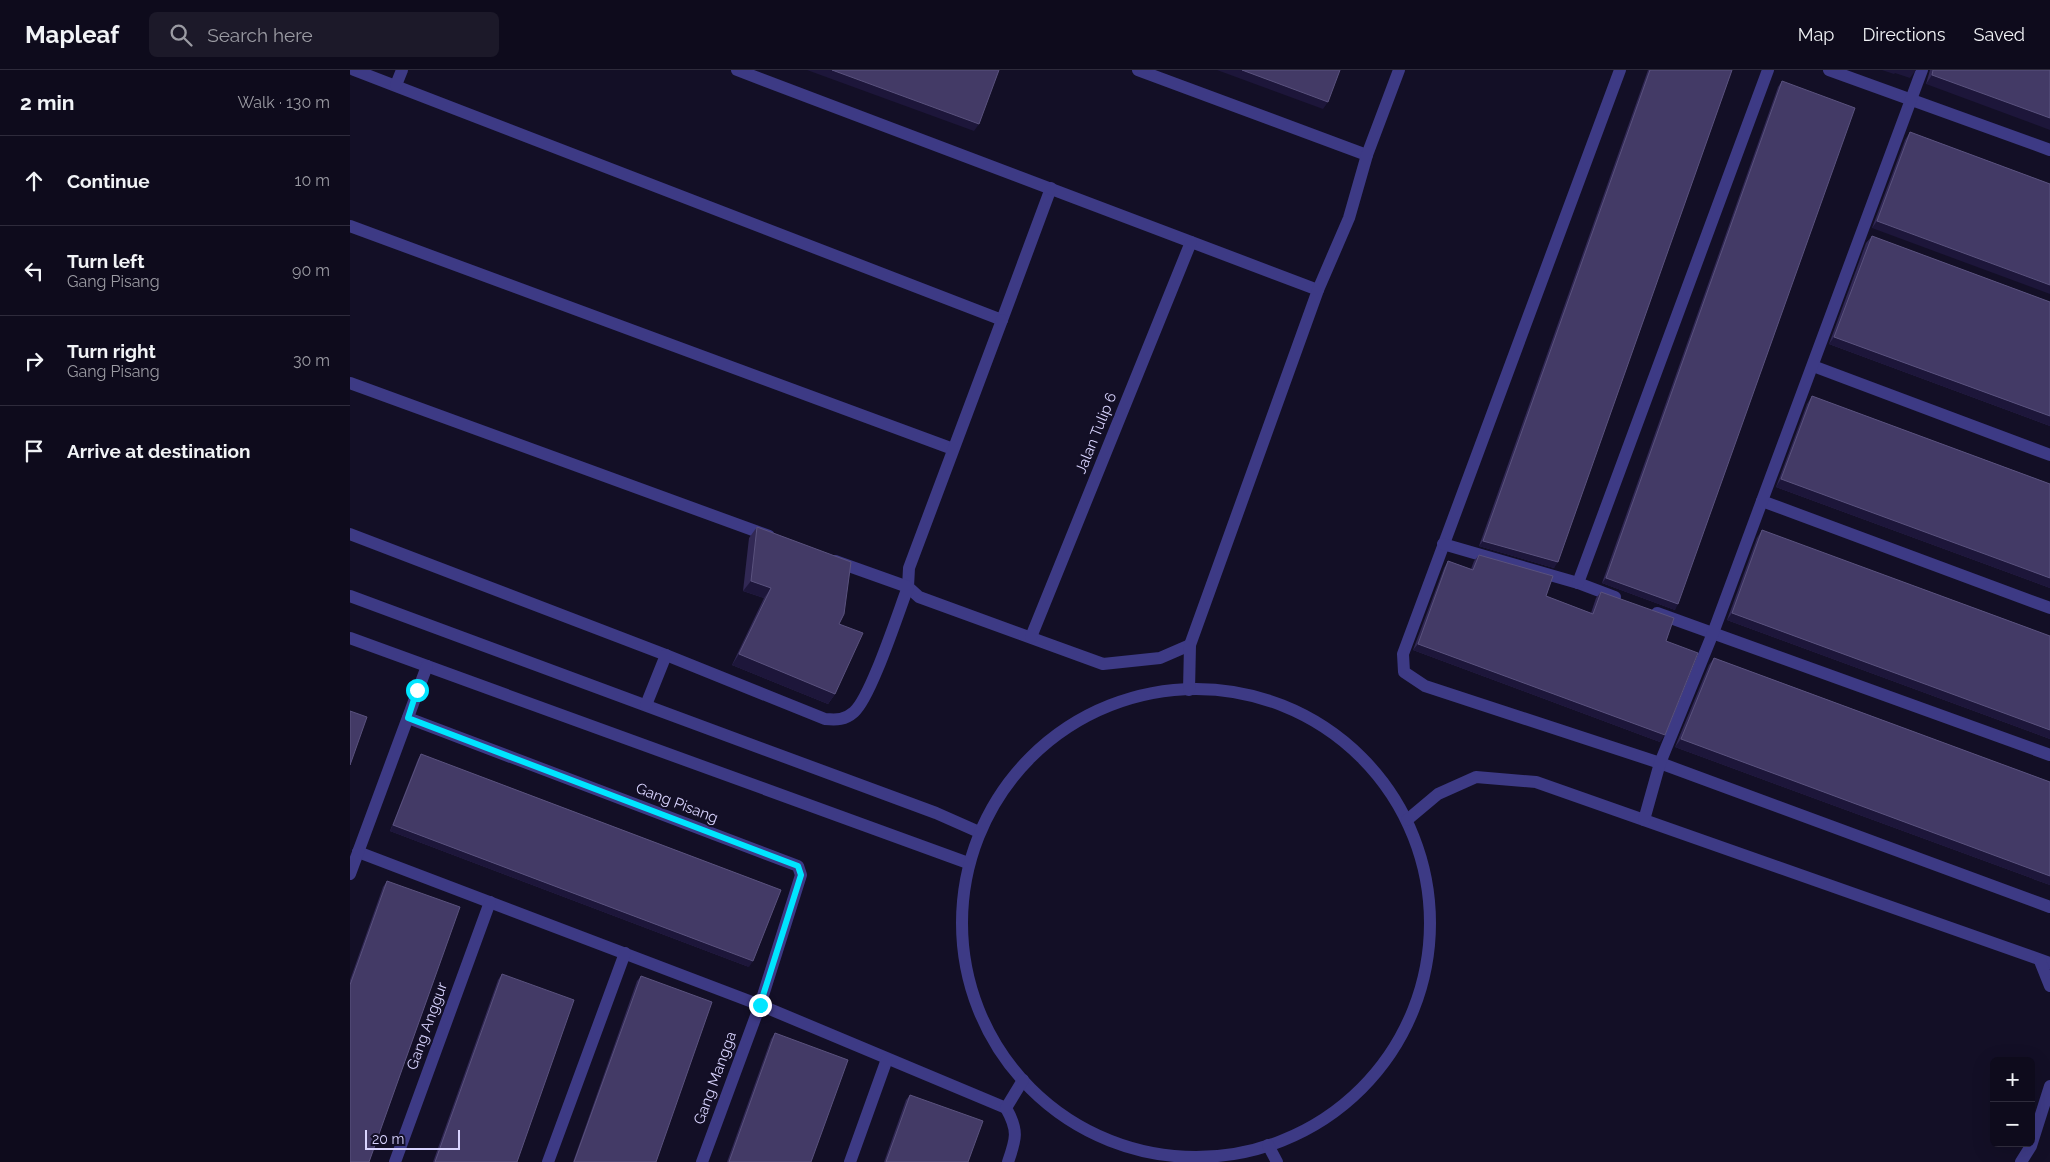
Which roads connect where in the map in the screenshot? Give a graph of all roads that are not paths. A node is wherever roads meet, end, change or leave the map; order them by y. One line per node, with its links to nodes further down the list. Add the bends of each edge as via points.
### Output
1 (354, 70): 10 (street)
2 (402, 70): 10 (street)
3 (737, 70): 14 (street)
4 (1138, 70): 13 (street)
5 (1399, 70): 13 (street)
6 (1620, 70): 26 (street)
7 (1768, 70): 28 (street)
8 (1830, 70): 11 (street)
9 (1922, 70): 11 (street)
10 (396, 85): 18 (street)
11 (1911, 100): 12 (street); 19 (street, via 1866,235)
12 (2050, 150)
13 (1368, 155): 17 (street, via 1350,218)
14 (1051, 188): 16 (street); 18 (street)
15 (350, 226): 21 (street)
16 (1191, 242): 17 (street); 35 (street, Jalan Tulip 6)
17 (1318, 290): 37 (street)
18 (1002, 320): 21 (street)
19 (1813, 366): 22 (street); 23 (street)
20 (350, 383): 25 (street)
21 (953, 449): 29 (street, via 908,568)
22 (2050, 455)
23 (1762, 501): 33 (street); 34 (street)
24 (350, 534): 38 (street)
25 (778, 540)
26 (1443, 544): 28 (street); 44 (street, via 1402,654 1404,672 1425,686)
27 (824, 557): 29 (street)
28 (1578, 583): 31 (street)
29 (908, 588): 35 (street, via 919,597); 38 (street, via 869,687 856,710 843,720 825,719)
30 (350, 596): 41 (street)
31 (1623, 600)
32 (1641, 607): 34 (street)
33 (2050, 608)
34 (1713, 633): 43 (street); 44 (street)
35 (1031, 637): 37 (street, via 1103,664 1160,658)
36 (350, 638): 39 (street)
37 (1190, 644): 40 (street)
38 (666, 655): 41 (street)
39 (427, 666): 42 (street); 49 (street)
40 (1189, 690): 45 (street, via 1255,698 1317,724 1344,742 1368,766 1390,792); 47 (street, via 1123,701 1063,730 1014,775)
41 (646, 705): 47 (street)
42 (408, 718): 48 (street); 56 (street, Gang Pisang, via 798,866 801,875)
43 (2050, 755)
44 (1660, 763): 46 (street); 52 (street)
45 (1407, 820): 46 (street, via 1438,794 1476,778 1536,782); 61 (street, via 1427,884 1430,917 1423,983 1412,1014 1378,1071 1354,1095 1299,1133)
46 (1644, 820): 54 (street)
47 (980, 832): 49 (street)
48 (358, 852): 50 (street); 51 (street)
49 (968, 863): 58 (street, via 960,930 964,963 972,995 985,1026)
50 (350, 874)
51 (490, 902): 53 (street); 62 (street, Gang Anggur)
52 (2050, 907)
53 (625, 953): 56 (street); 63 (street)
54 (2045, 962): 55 (street)
55 (2050, 986)
56 (760, 1005): 57 (street); 64 (street, Gang Mangga)
57 (887, 1060): 60 (street); 65 (street)
58 (1022, 1080): 60 (street); 61 (street, via 1047,1104 1074,1123 1136,1149 1202,1157)
59 (2050, 1086): 68 (street, via 2031,1146)
60 (1006, 1108): 66 (street, via 1013,1121 1016,1138)
61 (1268, 1145): 67 (street)
62 (395, 1162)
63 (548, 1162)
64 (702, 1162)
65 (850, 1162)
66 (1008, 1162)
67 (1278, 1162)
68 (2021, 1162)

